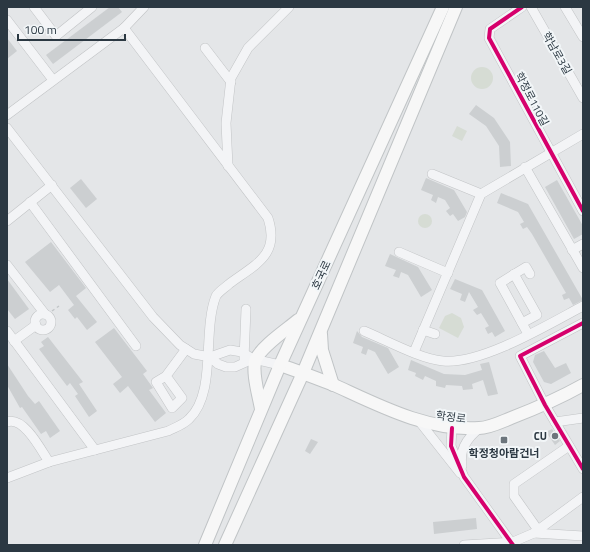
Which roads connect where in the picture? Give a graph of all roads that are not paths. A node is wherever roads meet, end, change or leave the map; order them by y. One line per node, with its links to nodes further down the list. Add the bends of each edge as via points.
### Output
1 (34, 7): 2 (street, via 56,36)
2 (92, 7)
3 (144, 7): 11 (street)
4 (443, 7): 40 (main road, 호국로)
5 (456, 7): 41 (main road, 호국로)
6 (522, 7): 20 (street, 학정로110길, via 490,29 489,38)
7 (531, 7): 16 (street, 학남로3길)
8 (565, 7): 12 (street)
9 (286, 8): 15 (street, via 248,48)
10 (7, 20): 14 (street)
11 (124, 28): 14 (street); 21 (street)
12 (583, 37)
13 (205, 48): 15 (street)
14 (53, 80): 17 (street)
15 (231, 82): 21 (street, via 226,123)
16 (583, 98)
17 (7, 114)
18 (7, 128): 24 (street)
19 (583, 134): 20 (street)
20 (550, 153): 22 (street); 27 (street, 학정로110길)
21 (228, 166): 56 (street, via 268,218 272,239 269,250 262,258 218,293 210,322)
22 (525, 167): 25 (street); 30 (street)
23 (432, 174): 25 (street)
24 (52, 186): 26 (street); 53 (street, via 153,317)
25 (481, 194): 34 (street)
26 (30, 202): 28 (street); 52 (street)
27 (583, 211)
28 (7, 221)
29 (583, 244): 30 (street)
30 (572, 250): 33 (street)
31 (399, 252): 34 (street)
32 (7, 265): 39 (street)
33 (583, 267)
34 (448, 273): 45 (street)
35 (514, 274): 36 (street, via 526,267); 42 (street, via 500,283); 42 (street, via 537,315)
36 (530, 274)
37 (583, 306): 49 (street)
38 (246, 309): 57 (street)
39 (46, 314): 44 (street, via 38,316 35,320); 44 (street, via 51,322 49,327 42,330)
40 (302, 316): 57 (main road); 58 (main road, 호국로)
41 (324, 321): 59 (main road, 호국로); 61 (main road, via 320,338)
42 (522, 323): 49 (street)
43 (583, 323): 55 (street)
44 (36, 325): 50 (street)
45 (423, 330): 48 (street); 54 (street)
46 (7, 331): 50 (street)
47 (364, 331): 54 (street)
48 (435, 334)
49 (528, 334): 51 (street)
50 (14, 341): 72 (street)
51 (513, 342): 54 (street, via 500,349 458,361 427,358); 55 (street)
52 (136, 346)
53 (186, 349): 56 (street, via 194,354); 60 (street)
54 (414, 352)
55 (520, 356): 63 (street)
56 (209, 357): 57 (street, via 230,350); 57 (street, via 226,367 243,364); 72 (street, via 202,396 196,412 190,419 168,430)
57 (251, 357): 58 (street); 64 (main road)
58 (280, 365): 59 (main road, 학정로); 64 (main road, 호국로)
59 (303, 374): 61 (main road, 학정로); 82 (main road, 호국로)
60 (166, 376)
61 (333, 385): 67 (main road, 학정로)
62 (583, 385): 63 (main road, 학정로)
63 (545, 406): 68 (street); 70 (main road, 학정로)
64 (261, 410): 81 (main road, 호국로)
65 (583, 418): 68 (street)
66 (8, 420): 73 (street, via 18,422 25,428)
67 (419, 421): 69 (main road, 학정로); 75 (street)
68 (555, 422): 71 (street)
69 (452, 428): 70 (main road, 학정로); 75 (street, via 451,446)
70 (480, 428): 75 (street, via 464,446 461,459)
71 (569, 446): 74 (street); 78 (street, via 514,484 514,496)
72 (95, 450): 73 (street)
73 (49, 462): 76 (street)
74 (583, 469)
75 (464, 477): 80 (street)
76 (7, 478)
77 (583, 497): 78 (street)
78 (536, 531): 79 (street); 80 (street)
79 (583, 536)
80 (513, 544): 83 (street)
81 (205, 545)
82 (225, 545)
83 (464, 545)

